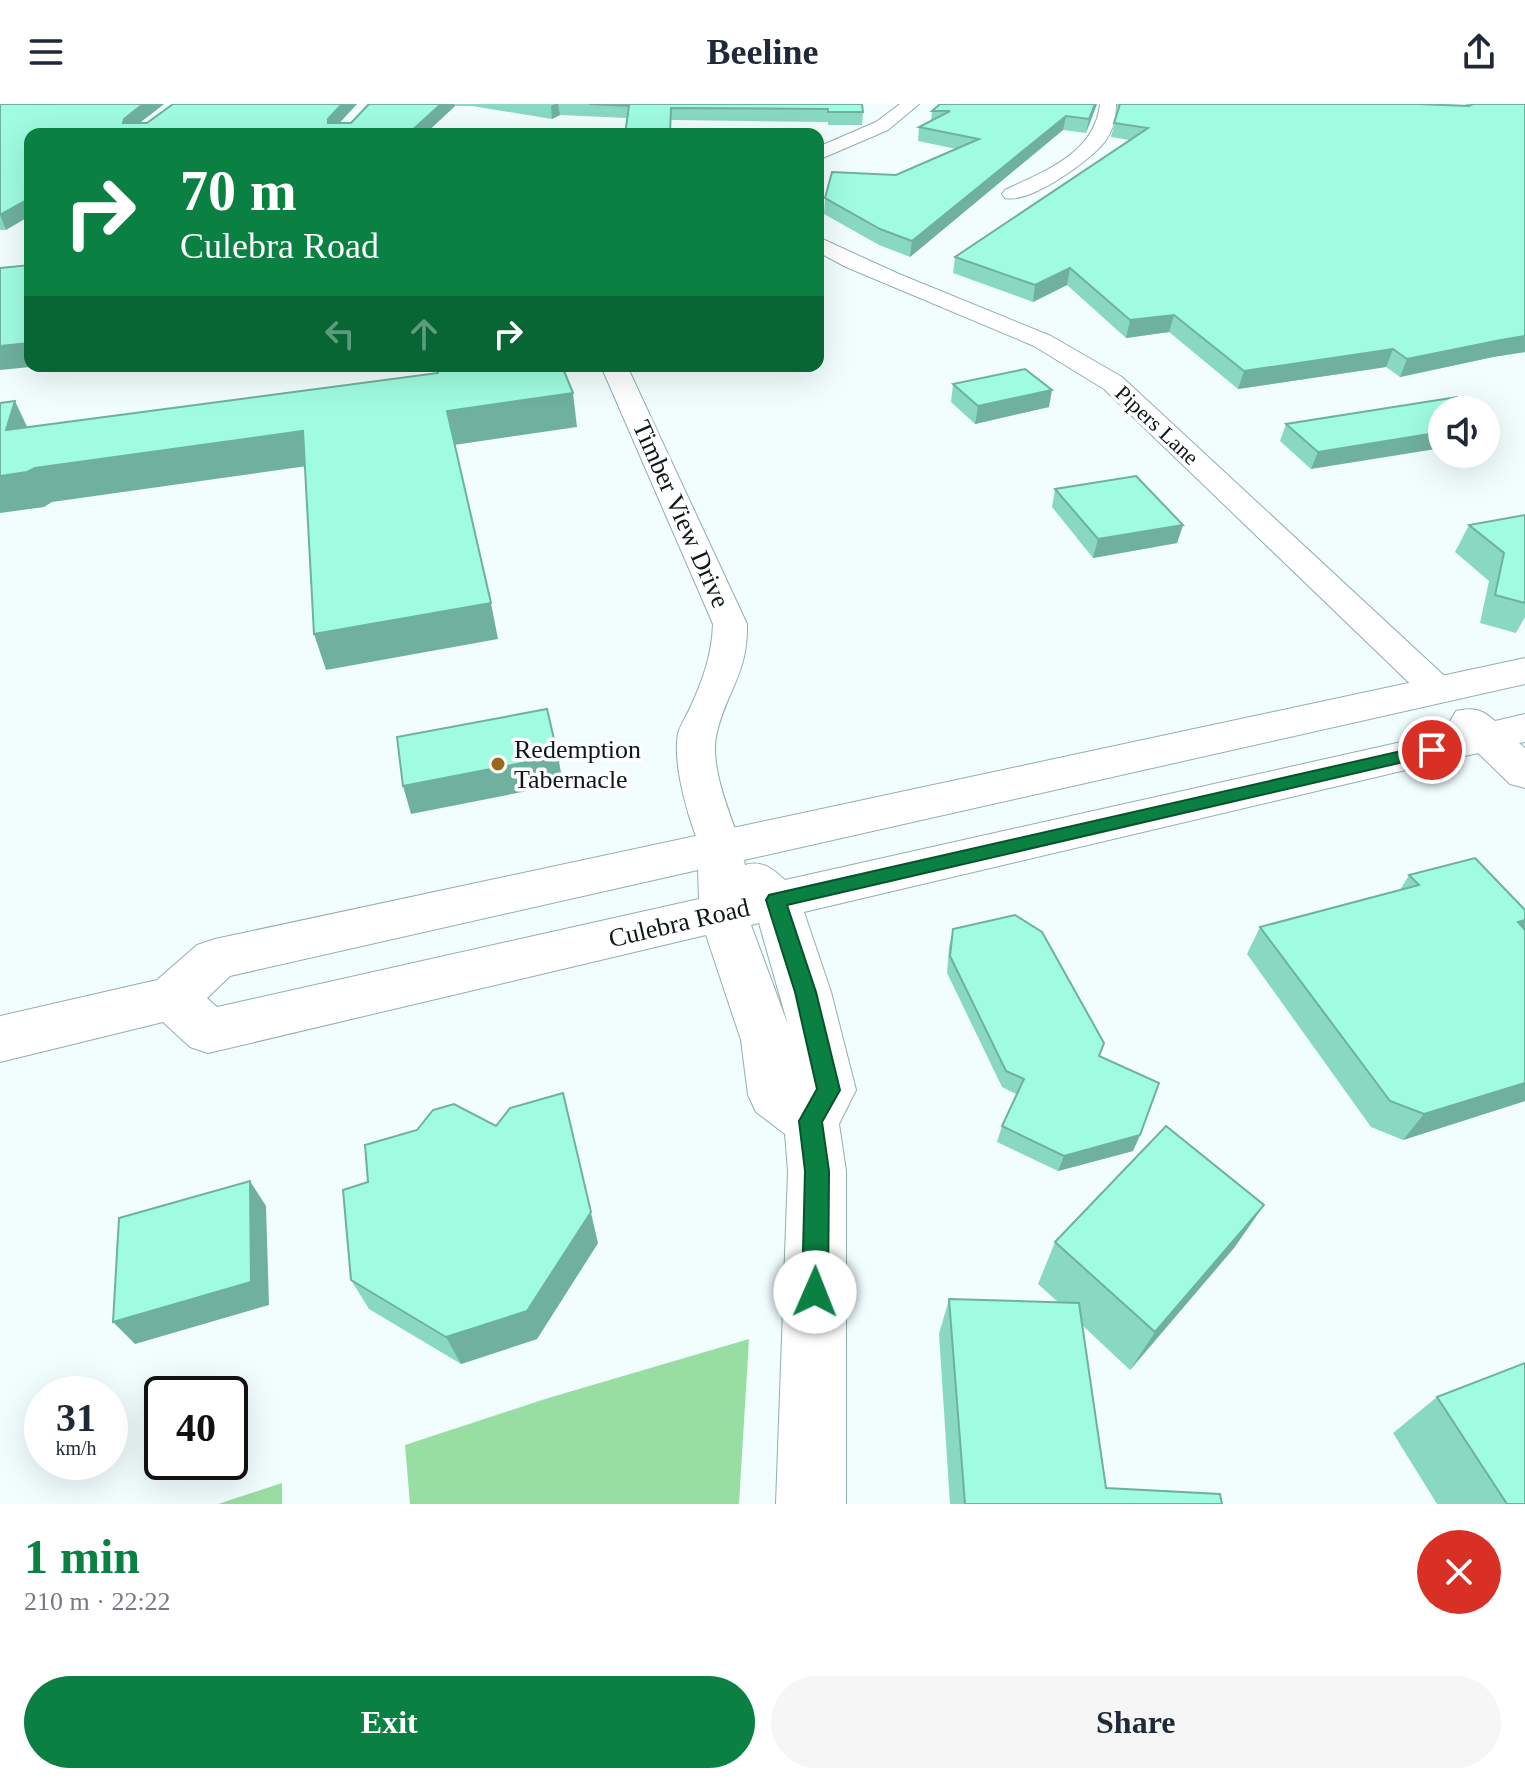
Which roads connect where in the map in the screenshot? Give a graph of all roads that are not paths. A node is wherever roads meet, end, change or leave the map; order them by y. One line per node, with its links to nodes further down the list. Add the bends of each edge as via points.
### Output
1 (911, 104): 3 (street, via 882,126)
2 (1108, 104): 4 (street, via 1105,125 1079,156)
3 (824, 151)
4 (1012, 194)
5 (824, 246): 8 (street, Pipers Lane, via 1040,338 1113,383)
6 (617, 372): 11 (street, Timber View Drive, via 730,624 724,672 697,734 699,777)
7 (1525, 671): 8 (main road)
8 (1439, 691): 9 (main road); 11 (main road)
9 (1506, 732): 10 (main road); 12 (main road, Culebra Road)
10 (1525, 773)
11 (721, 848): 12 (main road, Timber View Drive); 13 (main road, Timber View Drive); 14 (main road, via 215,959)
12 (776, 900): 13 (main road, Culebra Road); 16 (main road, Timber View Drive, via 806,992 829,1090)
13 (723, 913): 14 (main road, Culebra Road, via 208,1031); 16 (main road, Timber View Drive, via 767,1040 775,1095)
14 (172, 998): 15 (main road)
15 (0, 1039)
16 (811, 1121): 17 (main road, via 817,1171)
17 (811, 1504)

